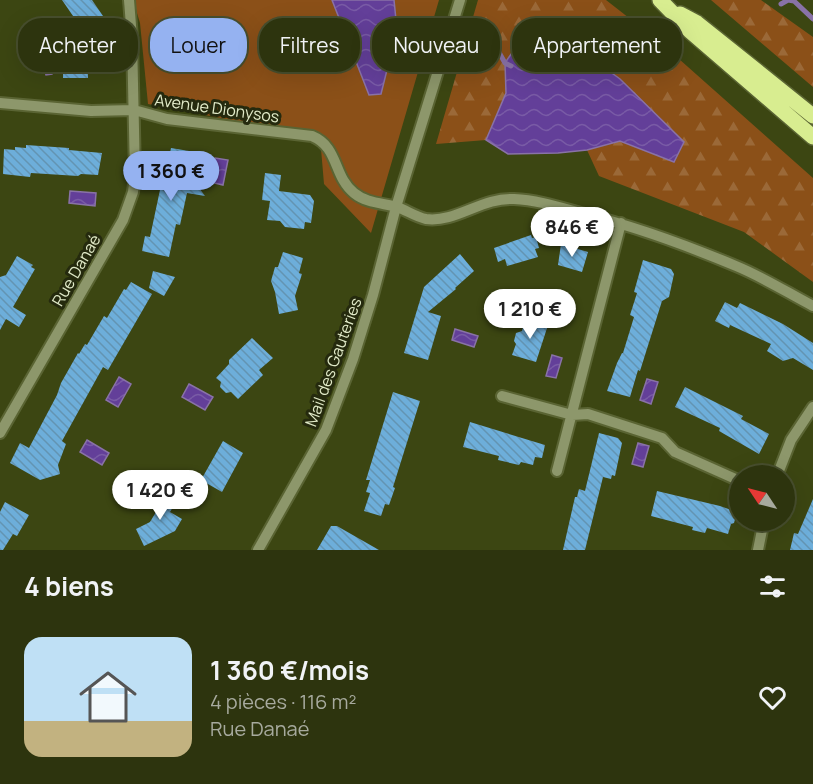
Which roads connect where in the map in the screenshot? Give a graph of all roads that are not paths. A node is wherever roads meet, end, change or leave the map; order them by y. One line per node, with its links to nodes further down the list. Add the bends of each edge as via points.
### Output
1 (129, 0): 5 (street, Rue Danaé)
2 (460, 0): 8 (street, Mail des Gauteries)
3 (665, 4): 6 (main road, via 697,23); 7 (main road, via 690,31)
4 (0, 103): 5 (street, Avenue Dionysos, via 91,111)
5 (134, 110): 8 (street, Avenue Dionysos, via 167,119 312,136 330,148 336,166 354,193); 14 (street, Rue Danaé, via 135,175 123,220)
6 (813, 116)
7 (813, 137)
8 (396, 207): 9 (street, Avenue Dionysos, via 427,219 452,217 491,201 511,199); 19 (street, Mail des Gauteries, via 356,348 326,430)
9 (621, 223): 10 (street, Avenue Dionysos, via 738,267); 13 (street)
10 (813, 306)
11 (502, 396): 13 (street)
12 (813, 407): 15 (street, via 791,440)
13 (572, 415): 16 (street); 17 (street, via 588,414 662,438 675,452)
14 (0, 433)
15 (781, 465)
16 (557, 471)
17 (729, 476)
18 (762, 531): 20 (street)
19 (258, 550)
20 (758, 550)

